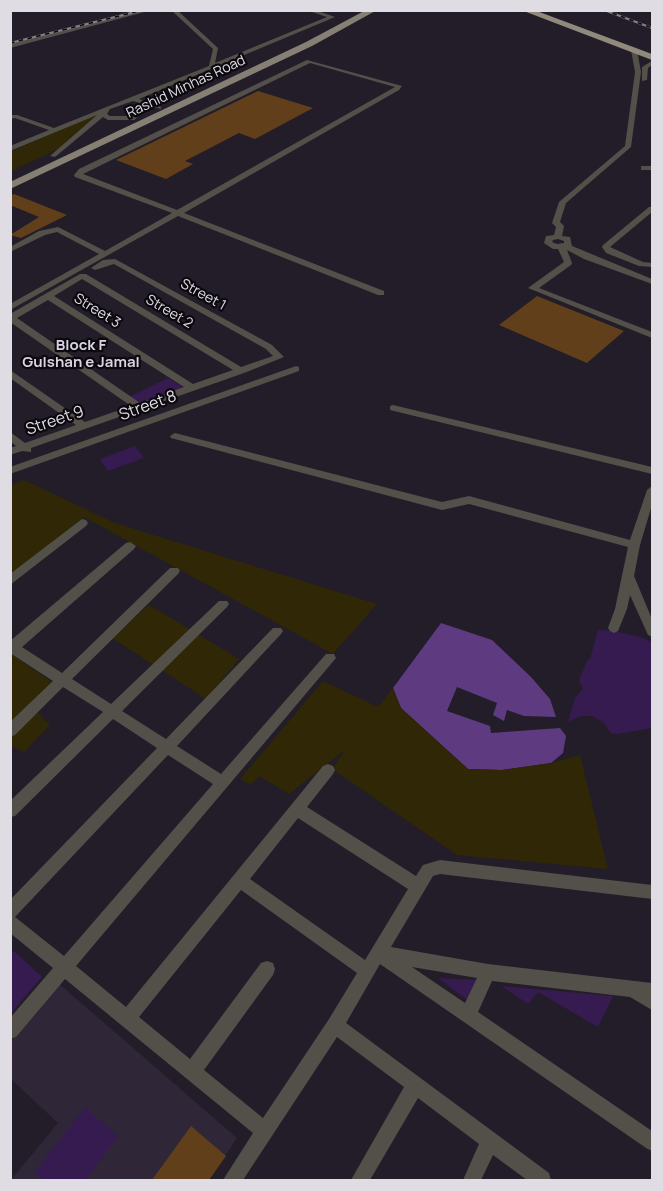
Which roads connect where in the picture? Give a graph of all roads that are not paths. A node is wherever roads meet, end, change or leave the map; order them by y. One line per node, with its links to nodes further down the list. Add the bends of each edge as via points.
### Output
1 (150, 10): 12 (street)
2 (308, 10): 17 (street, via 332,17)
3 (361, 10): 21 (main road, Rashid Minhas Road)
4 (373, 10): 11 (main road, Rashid Minhas Road)
5 (379, 10): 11 (main road)
6 (515, 10): 10 (highway)
7 (525, 10): 9 (highway)
8 (173, 11): 17 (street, via 216,49)
9 (539, 13): 10 (highway); 14 (highway)
10 (593, 34): 13 (highway)
11 (309, 44): 21 (main road, Rashid Minhas Road)
12 (10, 46)
13 (634, 50): 15 (highway); 18 (street)
14 (652, 51)
15 (652, 57)
16 (652, 63): 18 (street)
17 (211, 68): 19 (street)
18 (641, 71): 37 (street, via 636,147 566,208 558,237 549,238 548,243)
19 (133, 99): 20 (street); 21 (street)
20 (107, 108): 22 (street); 24 (street, via 104,115 108,118)
21 (163, 110): 24 (main road, Rashid Minhas Road); 25 (street); 32 (main road, Rashid Minhas Road)
22 (97, 112): 26 (street); 28 (street, via 101,116)
23 (12, 115): 26 (street)
24 (134, 118): 28 (main road, Rashid Minhas Road)
25 (189, 118): 34 (street, via 78,175); 34 (street, via 309,61 399,86)
26 (54, 130): 27 (street)
27 (10, 149)
28 (53, 156): 31 (main road, Rashid Minhas Road)
29 (644, 168): 30 (street)
30 (652, 168)
31 (10, 177)
32 (10, 186)
33 (652, 209): 40 (street, via 606,249)
34 (178, 213): 39 (street); 43 (street)
35 (10, 241): 36 (street)
36 (19, 245): 38 (street); 39 (street, Street 1, via 58,229)
37 (564, 247): 42 (street); 47 (street, via 568,263 532,288)
38 (10, 250)
39 (107, 257): 41 (street); 45 (street); 48 (street, Street 1, via 269,347)
40 (652, 265)
41 (83, 276): 44 (street); 50 (street, Street 2)
42 (652, 280)
43 (381, 293)
44 (48, 296): 46 (street); 52 (street, Street 3)
45 (10, 308)
46 (11, 318): 53 (street)
47 (652, 335)
48 (279, 357): 50 (street, Street 9)
49 (296, 369): 60 (street, Street 8)
50 (241, 371): 52 (street, Street 9)
51 (10, 373): 55 (street)
52 (192, 388): 53 (street, Street 9)
53 (140, 407): 55 (street, Street 9)
54 (393, 408): 62 (street)
55 (84, 426): 58 (street, Street 9)
56 (10, 435): 58 (street)
57 (175, 436): 65 (street, via 442,506 469,500)
58 (25, 447): 59 (street, Street 9); 60 (street)
59 (10, 452)
60 (35, 463): 61 (street, Street 8)
61 (10, 471)
62 (652, 471)
63 (652, 490): 65 (street)
64 (82, 523): 69 (street)
65 (634, 545): 68 (street)
66 (130, 546): 74 (street)
67 (174, 571): 76 (street)
68 (628, 577): 71 (street); 73 (street)
69 (10, 581)
70 (223, 604): 77 (street)
71 (614, 628)
72 (277, 632): 79 (street)
73 (652, 632)
74 (12, 646): 76 (street)
75 (330, 658): 81 (street)
76 (62, 680): 77 (street); 78 (street)
77 (112, 713): 79 (street); 83 (street)
78 (10, 731)
79 (168, 748): 81 (street); 87 (street)
80 (328, 770): 82 (street)
81 (223, 783): 90 (street)
82 (297, 809): 84 (street); 85 (street)
83 (10, 811)
84 (239, 880): 92 (street); 98 (street)
85 (417, 886): 86 (street, via 429,870 440,867); 89 (street)
86 (652, 892)
87 (10, 912)
88 (10, 923): 90 (street)
89 (378, 953): 92 (street); 93 (street); 97 (street)
90 (66, 968): 98 (street); 100 (street)
91 (267, 969): 101 (street)
92 (367, 970): 99 (street)
93 (488, 972): 94 (street); 97 (street)
94 (632, 988): 95 (street); 96 (street)
95 (652, 991)
96 (652, 1002)
97 (468, 1015): 105 (street)
98 (128, 1018): 101 (street)
99 (335, 1025): 102 (street); 103 (street)
100 (10, 1031)
101 (193, 1070): 103 (street)
102 (415, 1085): 104 (street); 107 (street)
103 (265, 1131): 106 (street)
104 (490, 1141): 108 (street); 109 (street)
105 (652, 1142)
106 (232, 1180)
107 (360, 1180)
108 (472, 1180)
109 (542, 1180)

